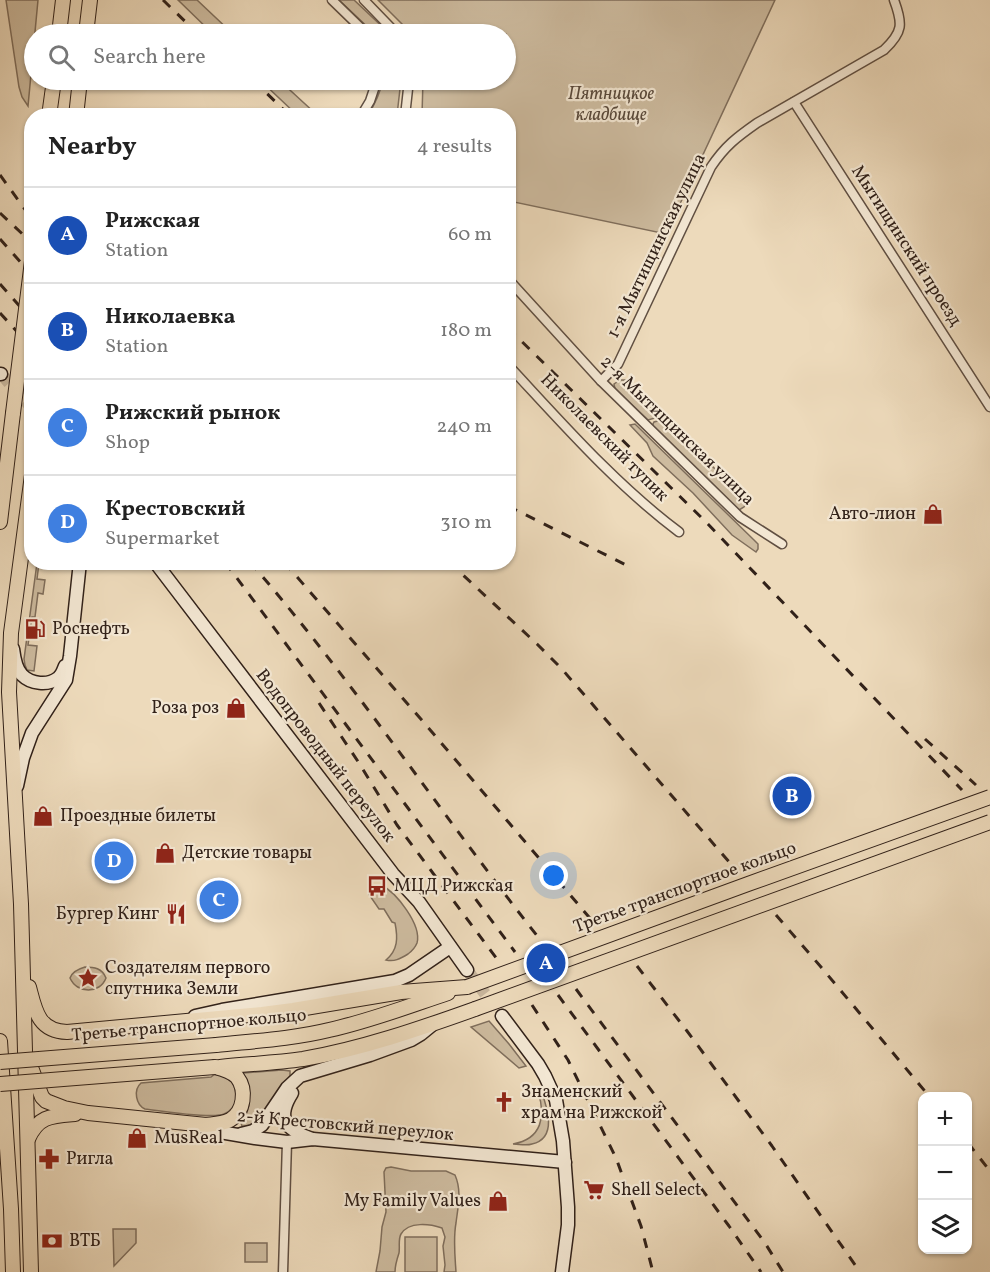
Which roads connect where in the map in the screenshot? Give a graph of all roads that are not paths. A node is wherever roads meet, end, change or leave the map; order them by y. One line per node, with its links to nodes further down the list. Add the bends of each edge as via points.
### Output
1 (63, 0): 6 (main road)
2 (90, 0): 7 (main road)
3 (332, 0): 8 (street)
4 (364, 0): 9 (street)
5 (894, 0): 14 (street, 1-я Мытищинская улица, via 901,24 892,42)
6 (60, 24)
7 (87, 24)
8 (357, 24)
9 (387, 24)
10 (53, 90): 15 (main road)
11 (79, 90): 16 (main road)
12 (374, 90): 17 (street)
13 (408, 90): 18 (street)
14 (794, 102): 22 (street, 1-я Мытищинская улица, via 740,135 711,167 618,364); 23 (street, Мытищинский проезд)
15 (50, 108)
16 (77, 108)
17 (366, 108)
18 (406, 108)
19 (516, 288): 22 (street, 2-я Мытищинская улица)
20 (24, 325): 24 (main road, bridge)
21 (516, 374): 25 (street, Николаевский тупик, via 585,448 654,513)
22 (601, 381): 27 (street, 2-я Мытищинская улица, via 740,517)
23 (990, 407)
24 (0, 522)
25 (679, 531)
26 (24, 535): 30 (main road)
27 (782, 544)
28 (79, 570): 31 (main road)
29 (161, 570): 35 (main road, Водопроводный переулок)
30 (11, 633): 31 (main road, via 20,673 36,682 57,679); 33 (main road, via 9,692)
31 (71, 648): 33 (main road, via 66,680 32,733 23,758)
32 (990, 797): 38 (main road, Третье транспортное кольцо, bridge)
33 (16, 805): 36 (main road)
34 (990, 822): 40 (main road, bridge)
35 (450, 947): 37 (main road, Водопроводный переулок); 41 (main road, via 416,972 395,981 222,1010)
36 (23, 970): 41 (main road, via 42,1023 53,1030 75,1032); 43 (main road)
37 (467, 970)
38 (467, 987): 41 (main road, via 401,992 293,1010); 44 (main road, Третье транспортное кольцо, bridge, via 369,1020 277,1040)
39 (502, 1016): 56 (main road, via 552,1089)
40 (438, 1022): 45 (main road, via 411,1040); 46 (main road, via 336,1052)
41 (171, 1023)
42 (0, 1041): 55 (main road)
43 (26, 1051): 48 (main road, 2-й Крестовский переулок, via 46,1101); 53 (main road)
44 (0, 1062)
45 (335, 1066): 51 (main road, via 300,1076 258,1128); 52 (main road, via 304,1081 285,1106 288,1126)
46 (215, 1067): 47 (main road, bridge); 49 (main road, via 228,1070 240,1082 243,1096 239,1111 223,1123)
47 (0, 1084)
48 (88, 1113): 49 (main road, 2-й Крестовский переулок); 53 (main road, 2-й Крестовский переулок, via 47,1118 35,1127)
49 (190, 1124): 51 (main road, 2-й Крестовский переулок)
50 (0, 1130): 55 (main road)
51 (234, 1134): 54 (main road, 2-й Крестовский переулок)
52 (313, 1139): 54 (main road, 2-й Крестовский переулок); 56 (main road, 2-й Крестовский переулок)
53 (28, 1140): 58 (main road)
54 (287, 1142): 59 (street)
55 (7, 1146): 57 (main road)
56 (565, 1162): 60 (main road, via 568,1225)
57 (13, 1272)
58 (31, 1272)
59 (283, 1272)
60 (562, 1272)

